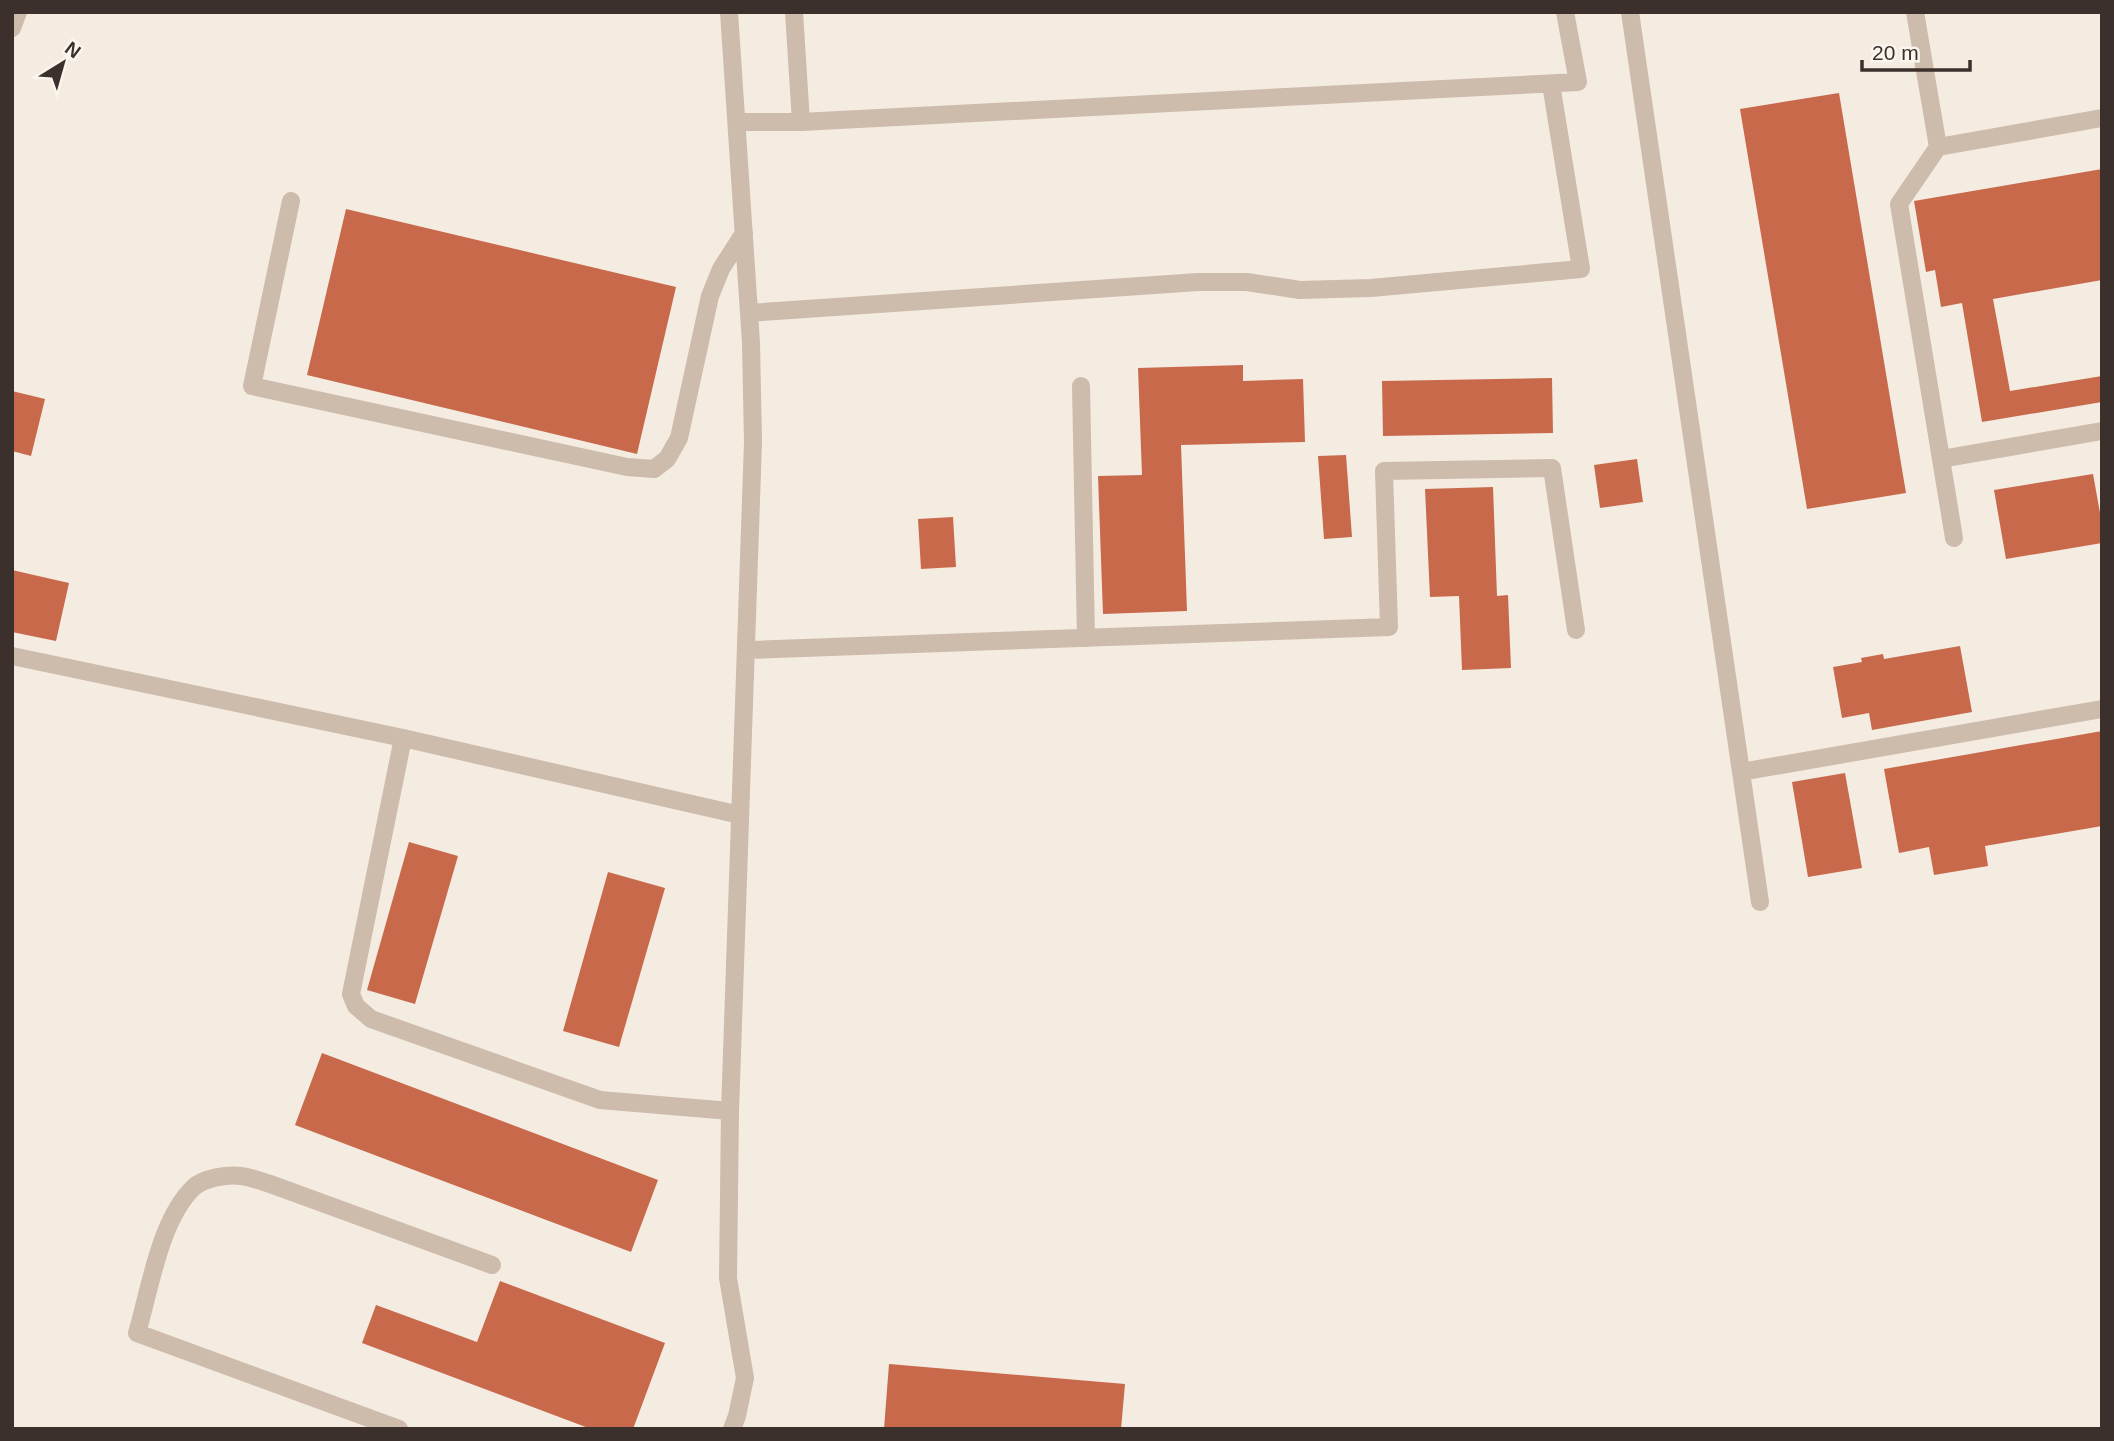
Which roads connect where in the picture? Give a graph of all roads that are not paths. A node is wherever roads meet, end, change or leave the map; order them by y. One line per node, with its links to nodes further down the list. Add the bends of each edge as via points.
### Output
1 (18, 12): 7 (lane)
2 (729, 12): 10 (lane)
3 (794, 12): 11 (lane)
4 (1565, 12): 8 (lane, via 1578,82)
5 (1630, 12): 26 (lane)
6 (1915, 12): 12 (lane)
7 (12, 28)
8 (1551, 84): 11 (lane); 15 (lane, via 1581,269 1371,288 1300,290 1247,282 1198,282)
9 (2102, 118): 12 (lane)
10 (737, 122): 11 (lane); 14 (lane)
11 (802, 122)
12 (1938, 147): 18 (lane, via 1899,204)
13 (291, 201): 14 (lane, via 252,386 627,467 654,469 667,459 679,438 710,296)
14 (744, 233): 15 (lane)
15 (749, 313): 22 (lane, via 753,442)
16 (1081, 386): 21 (lane)
17 (2102, 431): 18 (lane)
18 (1941, 459): 19 (lane)
19 (1954, 538)
20 (1576, 630): 21 (lane, via 1552,468 1384,471 1389,628)
21 (1086, 638): 22 (lane)
22 (747, 650): 27 (lane)
23 (12, 656): 25 (lane)
24 (2102, 709): 26 (lane)
25 (403, 738): 27 (lane); 29 (lane, via 351,994 356,1006 371,1019 600,1100)
26 (1741, 772): 28 (lane)
27 (740, 815): 29 (lane)
28 (1760, 902)
29 (730, 1111): 32 (lane, via 728,1279 745,1378)
30 (492, 1265): 31 (lane, via 240,1175 197,1185 179,1205 163,1242 137,1333)
31 (399, 1429)
32 (732, 1429)

